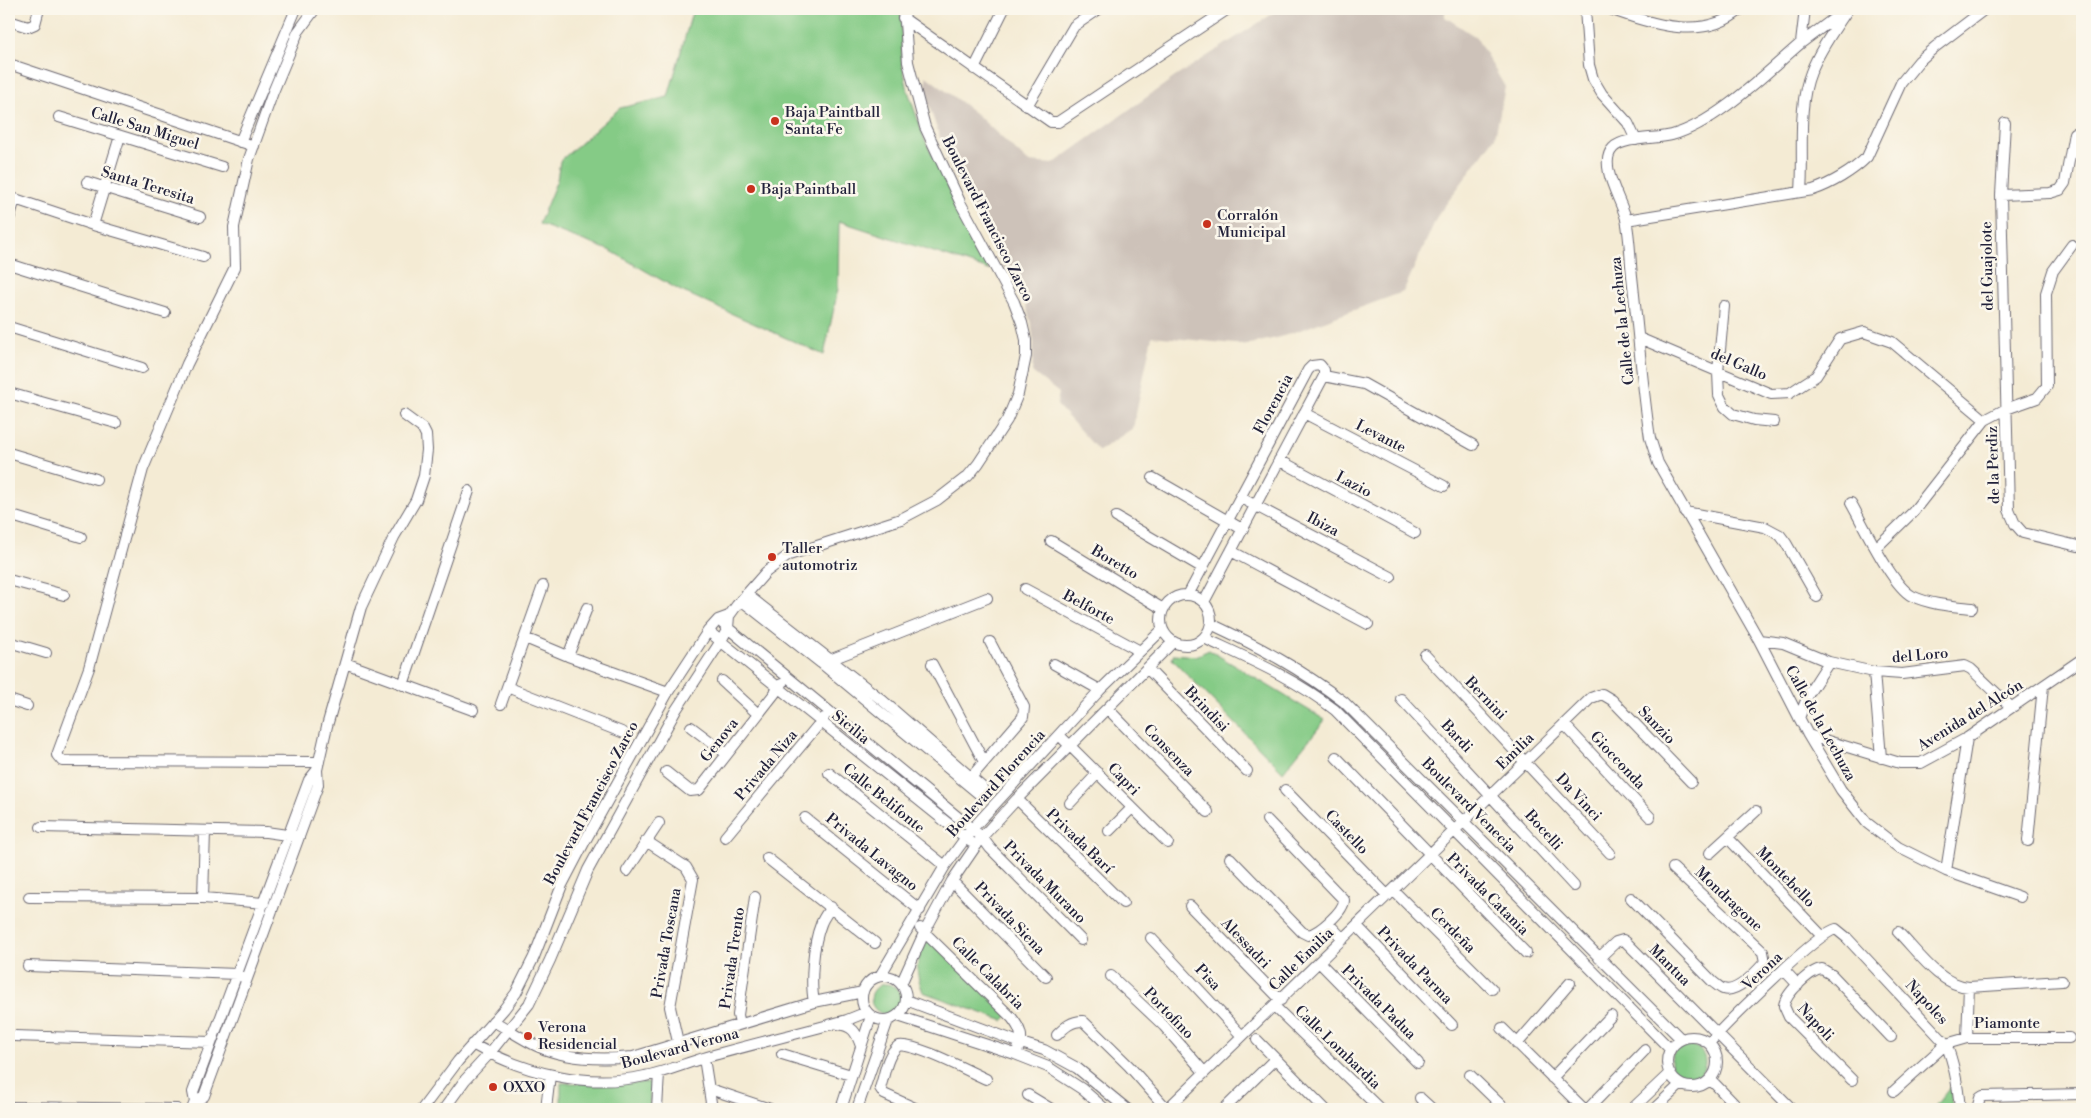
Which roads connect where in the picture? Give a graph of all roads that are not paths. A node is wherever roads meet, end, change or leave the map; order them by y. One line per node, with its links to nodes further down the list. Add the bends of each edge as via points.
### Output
1 (39, 9): 15 (street, via 35,24 28,27)
2 (296, 9): 26 (street)
3 (315, 9): 27 (street, via 298,32)
4 (1004, 9): 19 (street)
5 (1082, 9): 16 (street)
6 (1098, 9): 16 (street)
7 (1228, 9): 20 (street, via 1058,122 1051,122)
8 (1585, 9): 25 (street, via 1593,79 1628,123)
9 (1610, 9): 10 (street, via 1664,25 1699,28 1721,22)
10 (1741, 9)
11 (1805, 9): 17 (street)
12 (1848, 9): 17 (street, Calle de la Lechuza); 31 (street, via 1810,74 1804,106)
13 (1985, 9): 31 (street, via 1930,52 1901,83 1867,157 1860,164 1824,186)
14 (903, 13): 19 (street); 83 (street, Boulevard Francisco Zarco, via 908,62 925,128 1022,323 1026,356 1018,394 1007,420 978,464 937,500 901,519 789,555 766,572)
15 (9, 21)
16 (1074, 26): 20 (street)
17 (1801, 43): 25 (street, Calle de la Lechuza, via 1718,112 1672,135)
18 (9, 64): 26 (street)
19 (974, 69): 20 (street)
20 (1027, 106)
21 (59, 117): 24 (street, Calle San Miguel)
22 (2005, 123): 32 (street, del Guajolote)
23 (2074, 133): 32 (street, via 2065,183 2060,190)
24 (120, 136): 28 (street, Calle San Miguel); 30 (street)
25 (1636, 140): 36 (street, Calle de la Lechuza, via 1613,147 1608,155 1609,175)
26 (240, 142): 27 (street)
27 (254, 146): 148 (street, via 234,227 235,268 187,364 143,469 89,668 57,755 62,762)
28 (222, 167)
29 (87, 182): 30 (street, Santa Teresita)
30 (104, 187): 34 (street, Santa Teresita); 37 (street)
31 (1801, 191): 36 (street)
32 (2001, 195): 49 (street, del Guajolote)
33 (12, 198): 35 (street); 37 (street)
34 (200, 217)
35 (9, 219)
36 (1626, 220): 44 (street, Calle de la Lechuza)
37 (92, 225): 39 (street)
38 (2072, 245): 49 (street, de la Perdiz, via 2053,271 2046,293 2047,386 2037,398)
39 (203, 257)
40 (9, 264): 42 (street)
41 (1724, 306): 46 (street)
42 (165, 313)
43 (9, 327): 45 (street)
44 (1639, 338): 46 (street, del Gallo); 65 (street, Calle de la Lechuza, via 1650,438 1658,463)
45 (142, 368)
46 (1718, 372): 52 (street, del Gallo, via 1770,394 1790,394 1816,376 1840,339 1864,332 1892,342); 53 (street, via 1719,395 1725,407 1733,414)
47 (1324, 376): 50 (street); 55 (street, via 1364,384); 62 (street, Florencia, via 1320,365 1308,370)
48 (9, 393): 54 (street)
49 (2006, 409): 52 (street); 74 (street, de la Perdiz, via 2009,510 2015,524 2024,532)
50 (1304, 414): 57 (street); 60 (street, Levante)
51 (404, 415): 111 (street, via 423,429 426,436 424,476 416,500 360,607)
52 (1985, 420): 73 (street, de la Perdiz, via 1913,512)
53 (1774, 422)
54 (116, 423)
55 (1473, 445)
56 (9, 453): 59 (street)
57 (1280, 460): 64 (street); 70 (street, Lazio)
58 (1153, 478): 68 (street)
59 (96, 479)
60 (1444, 486)
61 (469, 490): 118 (street)
62 (1241, 498): 64 (street, Ibiza); 68 (street, Florencia)
63 (1851, 503): 73 (street)
64 (1255, 505): 69 (street); 77 (street, Ibiza)
65 (1685, 512): 85 (street, via 1765,527 1780,535); 99 (street, Calle de la Lechuza)
66 (9, 515): 71 (street)
67 (1116, 517): 76 (street)
68 (1228, 521): 69 (street); 76 (street, Florencia)
69 (1242, 529): 75 (street)
70 (1415, 533)
71 (81, 537)
72 (1051, 541): 88 (street, Boretto)
73 (1876, 548): 89 (street, via 1896,581 1910,595 1931,604)
74 (2082, 548)
75 (1231, 551): 86 (street); 93 (street)
76 (1203, 568): 81 (street, Florencia)
77 (1391, 577)
78 (9, 580): 82 (street)
79 (543, 586): 97 (street)
80 (1025, 589): 104 (street, Belforte)
81 (1188, 595): 86 (street); 88 (street, via 1172,599)
82 (64, 596)
83 (743, 597): 90 (street, Boulevard Francisco Zarco); 109 (street)
84 (987, 598): 109 (street)
85 (1817, 598)
86 (1204, 602): 92 (street)
87 (587, 608): 107 (street)
88 (1163, 608): 95 (street)
89 (1972, 608)
90 (729, 616): 91 (street, Boulevard Francisco Zarco); 94 (street, Boulevard Francisco Zarco)
91 (718, 620): 94 (street, Sicilia); 96 (street, Boulevard Francisco Zarco)
92 (1212, 624): 98 (street); 164 (street, Boulevard Venecia, via 1268,651 1337,696)
93 (1368, 624)
94 (728, 628): 100 (street, Boulevard Francisco Zarco); 116 (street, Sicilia)
95 (1162, 630): 103 (street); 104 (street, Boulevard Florencia)
96 (708, 631): 100 (street, Sicilia); 123 (street, Boulevard Francisco Zarco)
97 (525, 638): 107 (street); 120 (street)
98 (1204, 638): 103 (street, via 1189,646); 168 (street, Boulevard Venecia, via 1264,665 1310,691 1355,730)
99 (1760, 640): 110 (street, del Loro, via 1782,643); 134 (street, Calle de la Lechuza)
100 (721, 641): 121 (street, Sicilia); 244 (street, Boulevard Francisco Zarco, via 676,710 588,870 539,984)
101 (9, 642): 105 (street)
102 (990, 642): 147 (street, via 1025,711)
103 (1173, 642): 114 (street, Boulevard Florencia)
104 (1140, 651): 122 (street, Boulevard Florencia)
105 (46, 652)
106 (1425, 655): 146 (street, Bernini)
107 (568, 656): 123 (street)
108 (2082, 659): 119 (street, Avenida del Alcón)
109 (825, 661): 147 (street, via 968,780)
110 (1829, 662): 115 (street, del Loro); 134 (street, via 1809,693)
111 (345, 663): 118 (street); 148 (street)
112 (932, 664): 147 (street)
113 (1054, 664): 122 (street)
114 (1146, 668): 130 (street, Boulevard Florencia); 149 (street, Brindisi)
115 (1874, 672): 129 (street, del Loro, via 1902,674 1965,666); 145 (street)
116 (788, 678): 121 (street, Genova); 132 (street, Sicilia)
117 (722, 681): 133 (street)
118 (403, 685): 131 (street)
119 (2043, 686): 129 (street, Avenida del Alcón); 177 (street)
120 (507, 687): 127 (street); 138 (street)
121 (779, 688): 133 (street, Genova); 135 (street, Sicilia)
122 (1100, 690): 140 (street, Boulevard Florencia)
123 (668, 692): 239 (street, Boulevard Francisco Zarco, via 562,885 526,977)
124 (1597, 695): 136 (street, Emilia); 153 (street, Sanzio, via 1612,700)
125 (1401, 698): 155 (street, Bardi)
126 (9, 700): 128 (street)
127 (501, 704)
128 (27, 706)
129 (2011, 707): 141 (street, Avenida del Alcón)
130 (1108, 709): 142 (street, Boulevard Florencia); 160 (street, Consenza)
131 (473, 710)
132 (830, 712): 135 (street, Privada Niza); 167 (street, Sicilia)
133 (758, 714): 143 (street, Genova)
134 (1799, 718): 139 (street, Calle de la Lechuza)
135 (821, 722): 172 (street, Privada Niza); 174 (street, Sicilia)
136 (1564, 724): 146 (street, Emilia); 161 (street, Giocconda)
137 (691, 727): 143 (street)
138 (624, 734)
139 (1808, 735): 145 (street, Avenida del Alcón); 188 (street, Calle de la Lechuza, via 1841,790 1867,823 1898,847)
140 (1059, 736): 142 (street, Capri); 167 (street, Boulevard Florencia)
141 (1967, 738): 145 (street, Avenida del Alcón, via 1921,763 1900,763); 188 (street)
142 (1070, 746): 152 (street, Capri); 156 (street, Boulevard Florencia)
143 (727, 754): 150 (street, Genova, via 697,792 687,789)
144 (1336, 757): 183 (street, Privada Catania)
145 (1881, 758)
146 (1525, 761): 155 (street, Emilia); 181 (street, Da Vinci)
147 (984, 762)
148 (318, 766): 171 (street, via 309,780); 173 (street, via 318,785)
149 (1247, 771)
150 (666, 772)
151 (829, 773): 186 (street, Calle Belifonte)
152 (1098, 773): 157 (street); 158 (street, Capri)
153 (1691, 782)
154 (1285, 790): 192 (street, Castello)
155 (1491, 794): 164 (street, Emilia); 191 (street, Bocelli)
156 (1017, 800): 176 (street, Boulevard Florencia); 199 (street, Privada Barí)
157 (1070, 803)
158 (1132, 808): 170 (street); 179 (street, Capri)
159 (1756, 811): 175 (street)
160 (1208, 812)
161 (1650, 817)
162 (805, 818): 202 (street, Privada Lavagno)
163 (1267, 820): 204 (street, via 1341,894 1344,904)
164 (1464, 821): 168 (street, Emilia); 215 (street, Boulevard Venecia)
165 (659, 823): 178 (street)
166 (41, 827): 169 (street)
167 (972, 829): 174 (street, Boulevard Florencia); 176 (street, Sicilia)
168 (1455, 830): 183 (street, Calle Emilia); 262 (street, Boulevard Venecia)
169 (205, 831): 171 (street); 196 (street)
170 (1108, 831)
171 (289, 834): 173 (street); 198 (street)
172 (725, 837)
173 (300, 838): 219 (street)
174 (965, 838): 180 (street, Sicilia); 186 (street, Boulevard Florencia)
175 (1728, 838): 182 (street); 209 (street, Montebello)
176 (985, 841): 180 (street, Boulevard Florencia); 212 (street, Privada Murano)
177 (2028, 841)
178 (646, 842): 189 (street); 255 (street, Privada Toscana, via 686,867 692,879 670,1007)
179 (1168, 843)
180 (976, 846): 190 (street, Boulevard Florencia)
181 (1610, 853)
182 (1710, 853)
183 (1430, 856): 192 (street, Calle Emilia); 214 (street, Privada Catania)
184 (767, 858): 201 (street)
185 (1230, 858): 204 (street, via 1302,932 1312,934)
186 (945, 866): 202 (street, Boulevard Florencia)
187 (1673, 868): 222 (street, Mondragone, via 1763,952 1765,962)
188 (1946, 871): 195 (street, Calle de la Lechuza)
189 (627, 872)
190 (952, 881): 207 (street, Boulevard Florencia); 223 (street, Privada Siena)
191 (1574, 886)
192 (1391, 894): 205 (street, Calle Emilia); 229 (street, Cerdeña)
193 (28, 897): 196 (street)
194 (755, 897): 241 (street, Privada Trento, via 738,1015)
195 (2020, 897)
196 (203, 898): 198 (street)
197 (1631, 898): 222 (street, via 1718,986 1733,989)
198 (264, 903): 219 (street)
199 (1123, 903)
200 (1190, 906): 234 (street, Alessadri)
201 (831, 907): 213 (street); 233 (street, via 817,935 813,964)
202 (920, 910): 203 (street, Boulevard Florencia)
203 (913, 923): 207 (street, Calle Calabria); 220 (street, Boulevard Florencia)
204 (1328, 923): 211 (street)
205 (1357, 926): 211 (street, Calle Emilia); 242 (street, Privada Parma)
206 (1840, 930): 209 (street, Verona, via 1832,930); 260 (street, Napoles)
207 (925, 931): 226 (street, Boulevard Florencia); 258 (street, Calle Calabria, via 1012,1018 1021,1032)
208 (1898, 932): 228 (street, via 1951,983)
209 (1822, 936): 218 (street, Verona)
210 (1151, 938): 248 (street, Pisa)
211 (1343, 939): 216 (street, Calle Emilia)
212 (1081, 940)
213 (875, 943)
214 (1526, 953)
215 (1599, 958): 245 (street, Mantua, via 1616,942 1623,940); 252 (street, Boulevard Venecia)
216 (1319, 962): 234 (street, Calle Emilia); 270 (street, Privada Padua)
217 (28, 966): 219 (street)
218 (1784, 970): 227 (street); 230 (street, Verona)
219 (242, 976): 254 (street); 288 (street, via 204,1096)
220 (880, 976): 226 (street, via 888,976); 231 (street, via 872,979)
221 (1111, 976): 273 (street, Portofino, via 1164,1026)
222 (1750, 976): 230 (street)
223 (1046, 977)
224 (2062, 981): 228 (street)
225 (1570, 983): 259 (street)
226 (901, 984): 232 (street)
227 (1798, 985): 249 (street, Napoli, via 1813,972 1827,972); 281 (street, Napoli, via 1784,1001 1785,1012)
228 (1970, 987): 250 (street)
229 (1492, 989)
230 (1763, 990): 245 (street, Verona)
231 (863, 992): 233 (street, Boulevard Verona); 235 (street, via 863,1006)
232 (906, 1000): 236 (street); 258 (street)
233 (814, 1002): 241 (street, Boulevard Verona)
234 (1278, 1003): 248 (street, Calle Emilia); 306 (street, Calle Lombardia)
235 (869, 1014): 238 (street, via 876,1019); 240 (street, Boulevard Verona); 261 (street)
236 (898, 1016): 238 (street); 266 (street)
237 (1611, 1016): 278 (street)
238 (888, 1020): 269 (street)
239 (493, 1021): 244 (street, Boulevard Verona); 257 (street, Boulevard Francisco Zarco)
240 (834, 1023): 261 (street, via 854,1030); 267 (street, Boulevard Verona)
241 (740, 1024): 255 (street, Boulevard Verona)
242 (1452, 1025)
243 (1502, 1028): 259 (street)
244 (508, 1030): 255 (street, Boulevard Verona, via 538,1047 605,1060 633,1057); 264 (street, Boulevard Francisco Zarco)
245 (1717, 1034): 256 (street, Verona); 314 (street)
246 (1057, 1035): 303 (street, via 1067,1025 1083,1021)
247 (14, 1036): 254 (street)
248 (1242, 1036): 273 (street, Calle Emilia)
249 (1891, 1037)
250 (1967, 1038): 251 (street, Piamonte); 260 (street, Piamonte)
251 (2069, 1038)
252 (1681, 1039): 256 (street, via 1696,1037); 262 (street)
253 (1257, 1040): 268 (street)
254 (211, 1042): 288 (street, via 193,1092)
255 (678, 1042)
256 (1709, 1043): 280 (street, via 1716,1058)
257 (472, 1044): 264 (street, Boulevard Verona); 291 (street, Boulevard Francisco Zarco)
258 (1021, 1044): 266 (street); 302 (street, via 1044,1050 1077,1068)
259 (1517, 1044): 278 (street)
260 (1946, 1044): 284 (street); 315 (street, Napoles, via 1958,1082)
261 (861, 1046): 276 (street)
262 (1670, 1049): 274 (street, via 1666,1062)
263 (1645, 1050): 310 (street)
264 (489, 1054): 275 (street, Boulevard Verona); 292 (street, Boulevard Francisco Zarco, via 471,1072)
265 (782, 1054): 276 (street)
266 (1015, 1054): 301 (street, via 1055,1071)
267 (704, 1058): 272 (street, Boulevard Verona); 283 (street)
268 (1275, 1059): 304 (street); 305 (street)
269 (874, 1063): 271 (street); 298 (street)
270 (1418, 1063)
271 (886, 1066): 279 (street, via 898,1046 908,1045); 299 (street, via 880,1088 882,1092)
272 (660, 1072): 275 (street, Boulevard Verona, via 607,1081); 294 (street)
273 (1204, 1072): 303 (street, Calle Emilia)
274 (1670, 1073): 282 (street); 311 (street)
275 (550, 1075): 293 (street)
276 (851, 1075): 297 (street)
277 (1470, 1075): 308 (street)
278 (1552, 1078): 309 (street)
279 (986, 1079)
280 (1710, 1079): 282 (street, via 1691,1087); 313 (street)
281 (1852, 1080)
282 (1680, 1085): 312 (street)
283 (710, 1089): 295 (street); 296 (street)
284 (1894, 1091)
285 (2082, 1094): 316 (street, via 1983,1096)
286 (1028, 1095): 300 (street)
287 (1420, 1098): 307 (street)
288 (194, 1105)
289 (9, 1107): 290 (street)
290 (177, 1109)
291 (422, 1109)
292 (444, 1109)
293 (546, 1109)
294 (657, 1109)
295 (712, 1109)
296 (770, 1109)
297 (841, 1109)
298 (857, 1109)
299 (917, 1109)
300 (1051, 1109)
301 (1105, 1109)
302 (1126, 1109)
303 (1167, 1109)
304 (1224, 1109)
305 (1325, 1109)
306 (1380, 1109)
307 (1432, 1109)
308 (1505, 1109)
309 (1584, 1109)
310 (1588, 1109)
311 (1632, 1109)
312 (1654, 1109)
313 (1739, 1109)
314 (1792, 1109)
315 (1960, 1109)
316 (1977, 1109)

